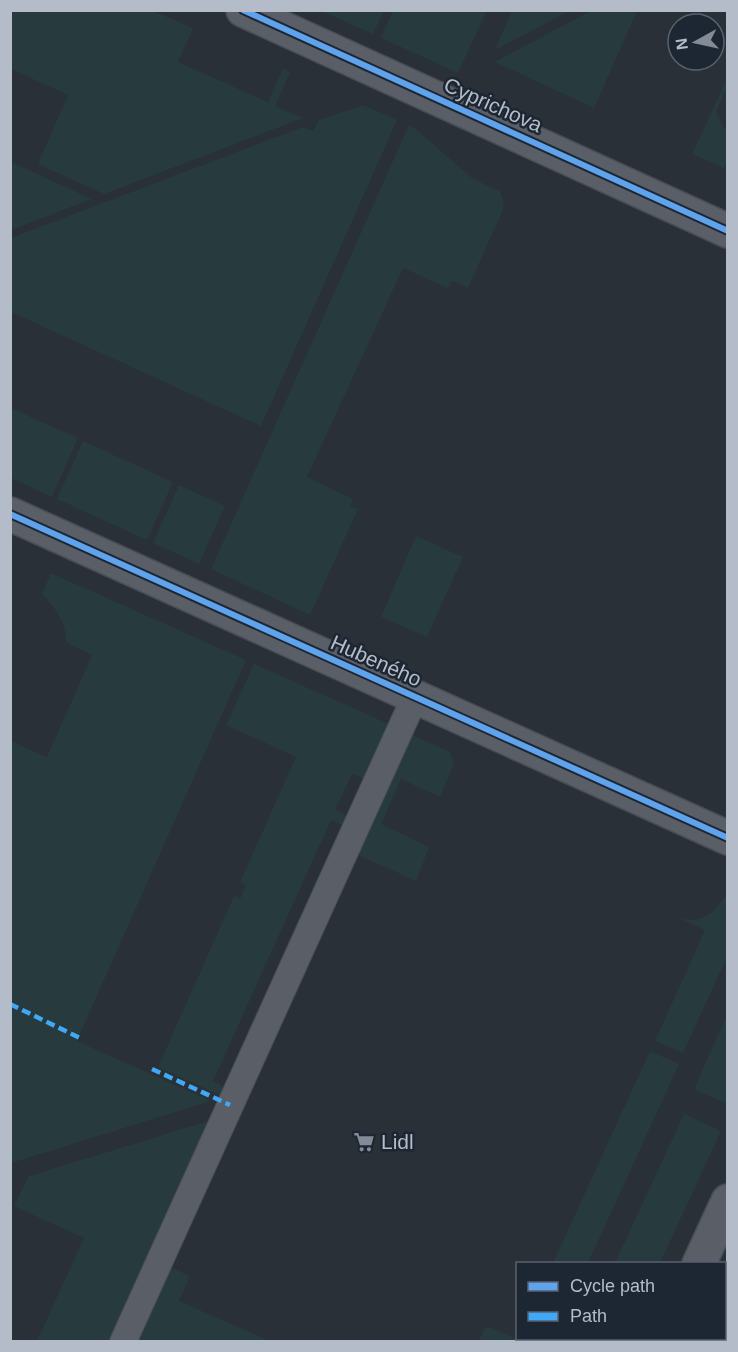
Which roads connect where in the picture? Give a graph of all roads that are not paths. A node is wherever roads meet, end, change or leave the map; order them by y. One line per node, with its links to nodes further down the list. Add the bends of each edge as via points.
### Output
1 (243, 10): 2 (street, Cyprichova)
2 (728, 231)
3 (10, 514): 4 (street, Hubeného)
4 (415, 697): 5 (street, Hubeného); 8 (lane)
5 (728, 838)
6 (728, 1201): 7 (street)
7 (699, 1262)
8 (123, 1341)

